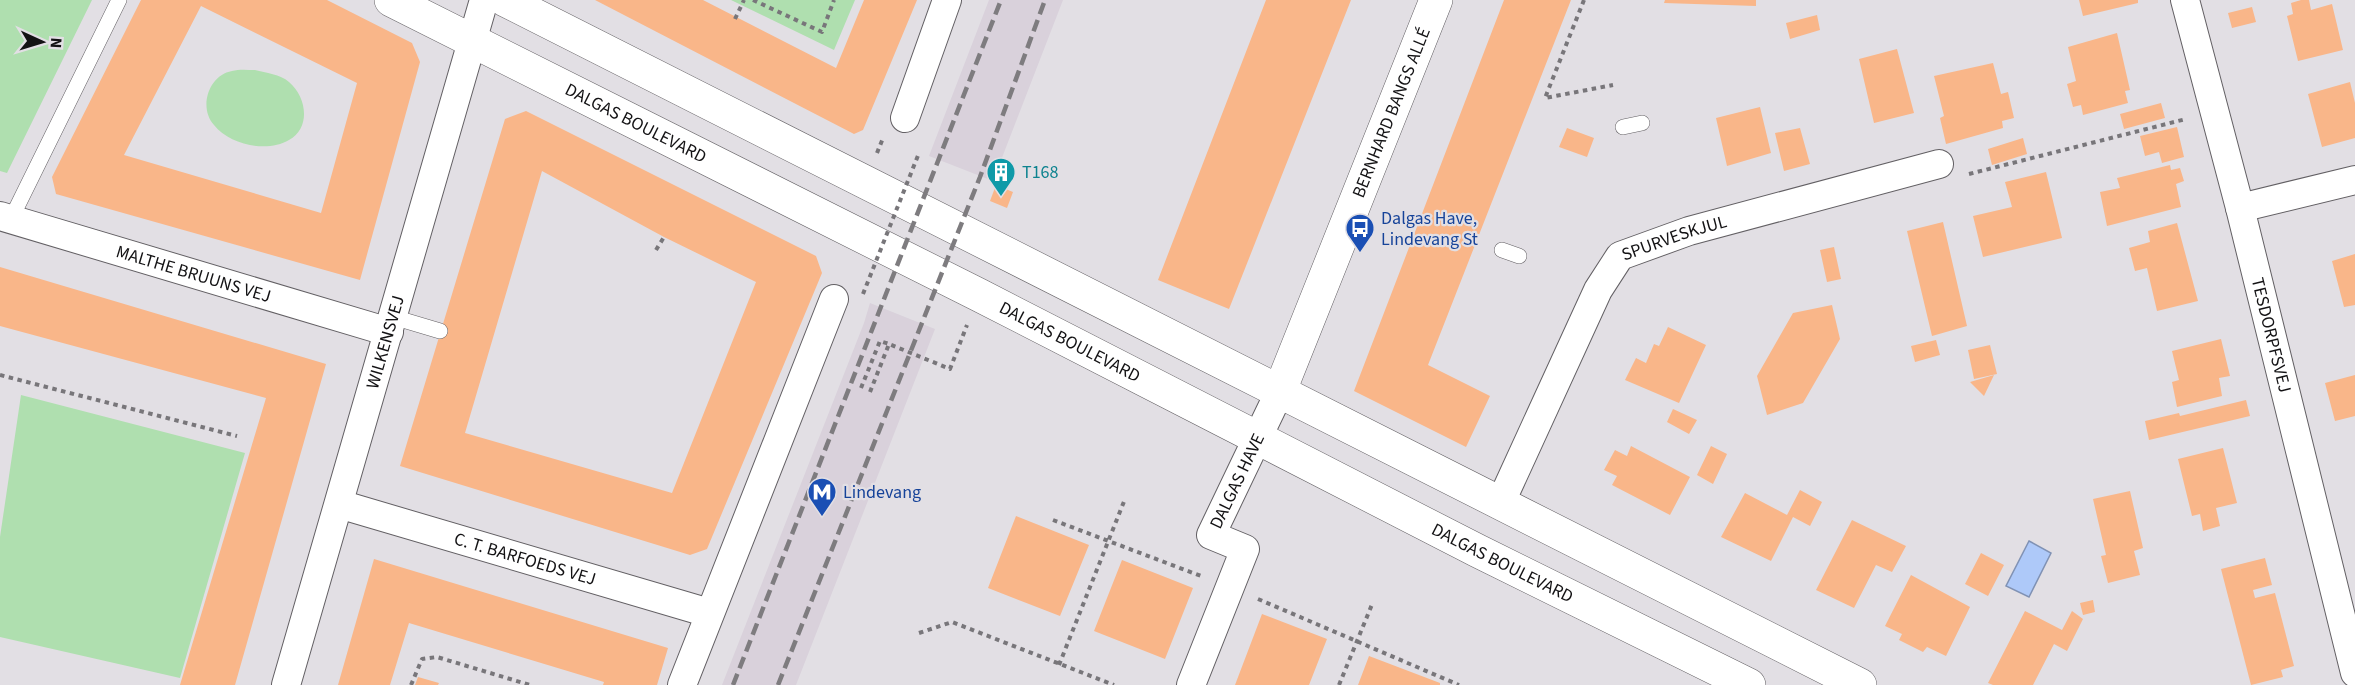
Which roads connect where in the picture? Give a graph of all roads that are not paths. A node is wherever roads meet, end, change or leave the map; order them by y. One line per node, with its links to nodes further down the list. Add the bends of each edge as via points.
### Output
1 (119, 0): 15 (lane)
2 (391, 0): 8 (street, DALGAS BOULEVARD)
3 (484, 0): 8 (street, WILKENSVEJ)
4 (505, 0): 21 (street)
5 (947, 0): 9 (street)
6 (1436, 0): 21 (street, BERNHARD BANGS ALLÉ)
7 (2185, 0): 14 (street, TESDORPFSVEJ)
8 (472, 42): 19 (street, WILKENSVEJ); 22 (street, DALGAS BOULEVARD)
9 (905, 118)
10 (1642, 123): 11 (lane)
11 (1623, 127)
12 (1939, 164): 24 (street, SPURVESKJUL, via 1689,231 1620,256 1598,291)
13 (2355, 180): 14 (street)
14 (2240, 208): 26 (street, TESDORPFSVEJ)
15 (5, 217): 19 (street, MALTHE BRUUNS VEJ)
16 (1502, 250): 17 (lane)
17 (1519, 256)
18 (834, 298): 27 (street)
19 (391, 324): 20 (lane); 23 (street, WILKENSVEJ)
20 (440, 331)
21 (1279, 393): 22 (street, DALGAS HAVE); 24 (street)
22 (1257, 437): 25 (street, DALGAS BOULEVARD); 31 (street, DALGAS HAVE, via 1211,535 1245,549)
23 (339, 504): 27 (street, C. T. BARFOEDS VEJ); 29 (street, WILKENSVEJ)
24 (1500, 504): 25 (street, SPURVESKJUL); 33 (street)
25 (1478, 551): 32 (street, DALGAS BOULEVARD)
26 (2345, 595): 28 (street, TESDORPFSVEJ)
27 (709, 613): 30 (street)
28 (2355, 673)
29 (286, 685)
30 (682, 685)
31 (1191, 685)
32 (1749, 685)
33 (1860, 685)

